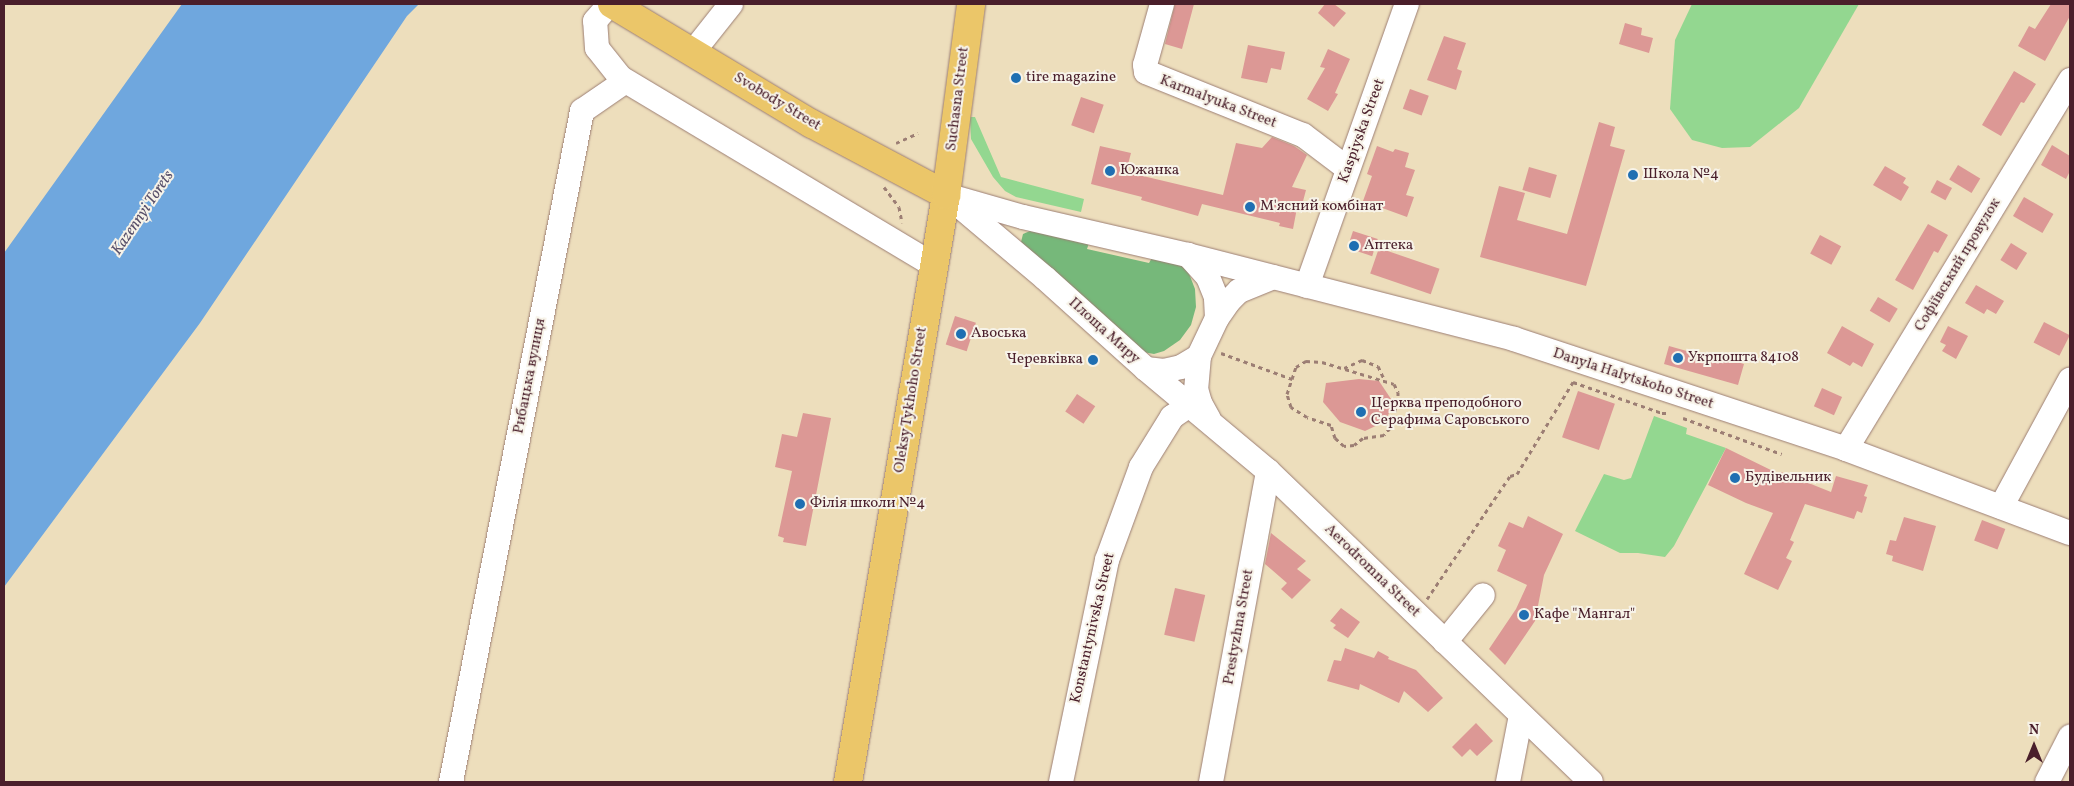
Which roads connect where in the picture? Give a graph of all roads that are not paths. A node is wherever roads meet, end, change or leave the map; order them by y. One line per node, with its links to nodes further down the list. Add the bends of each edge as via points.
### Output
1 (611, 4): 6 (main road, Svobody Street); 7 (street, via 595,21 597,48)
2 (731, 4): 6 (street)
3 (970, 4): 10 (main road, Suchasna Street)
4 (1162, 4): 9 (street, Karmalyuka Street, via 1145,65 1146,72 1303,136)
5 (1407, 4): 9 (street, Kaspiyska Street)
6 (693, 52): 10 (main road, Svobody Street, via 812,124)
7 (621, 78): 12 (street); 30 (street, Рибацька вулиця, via 624,82 582,110)
8 (2070, 80): 21 (street, Софіївський провулок)
9 (1348, 169): 14 (street, Kaspiyska Street)
10 (946, 194): 11 (street, via 1022,217); 12 (main road, Oleksy Tykhoho Street); 17 (street, Площа Миру)
11 (1188, 255): 13 (street, Danyla Halytskoho Street); 15 (street, via 1208,277 1216,296)
12 (934, 265): 31 (main road, Oleksy Tykhoho Street)
13 (1273, 277): 14 (street, Danyla Halytskoho Street); 15 (street, via 1239,291)
14 (1307, 286): 21 (street, Danyla Halytskoho Street, via 1514,339)
15 (1217, 318): 16 (street)
16 (1201, 352): 17 (street, Площа Миру, via 1181,367 1164,371); 20 (street, via 1196,389)
17 (1146, 369): 19 (street, Aerodromna Street)
18 (2070, 380): 23 (street)
19 (1188, 406): 20 (street, Aerodromna Street); 32 (street, Konstantynivska Street, via 1172,417 1142,467 1107,560)
20 (1211, 423): 22 (street, Aerodromna Street)
21 (1846, 449): 23 (street, Danyla Halytskoho Street)
22 (1268, 471): 26 (street, Aerodromna Street); 33 (street, Prestyzhna Street)
23 (2001, 507): 24 (street, Danyla Halytskoho Street)
24 (2070, 533)
25 (1483, 595): 26 (street)
26 (1445, 642): 27 (street, Aerodromna Street)
27 (1520, 715): 34 (street); 35 (street, Aerodromna Street)
28 (2070, 737): 29 (street)
29 (2058, 774)
30 (451, 782)
31 (848, 782)
32 (1061, 782)
33 (1211, 782)
34 (1508, 782)
35 (1591, 782)

